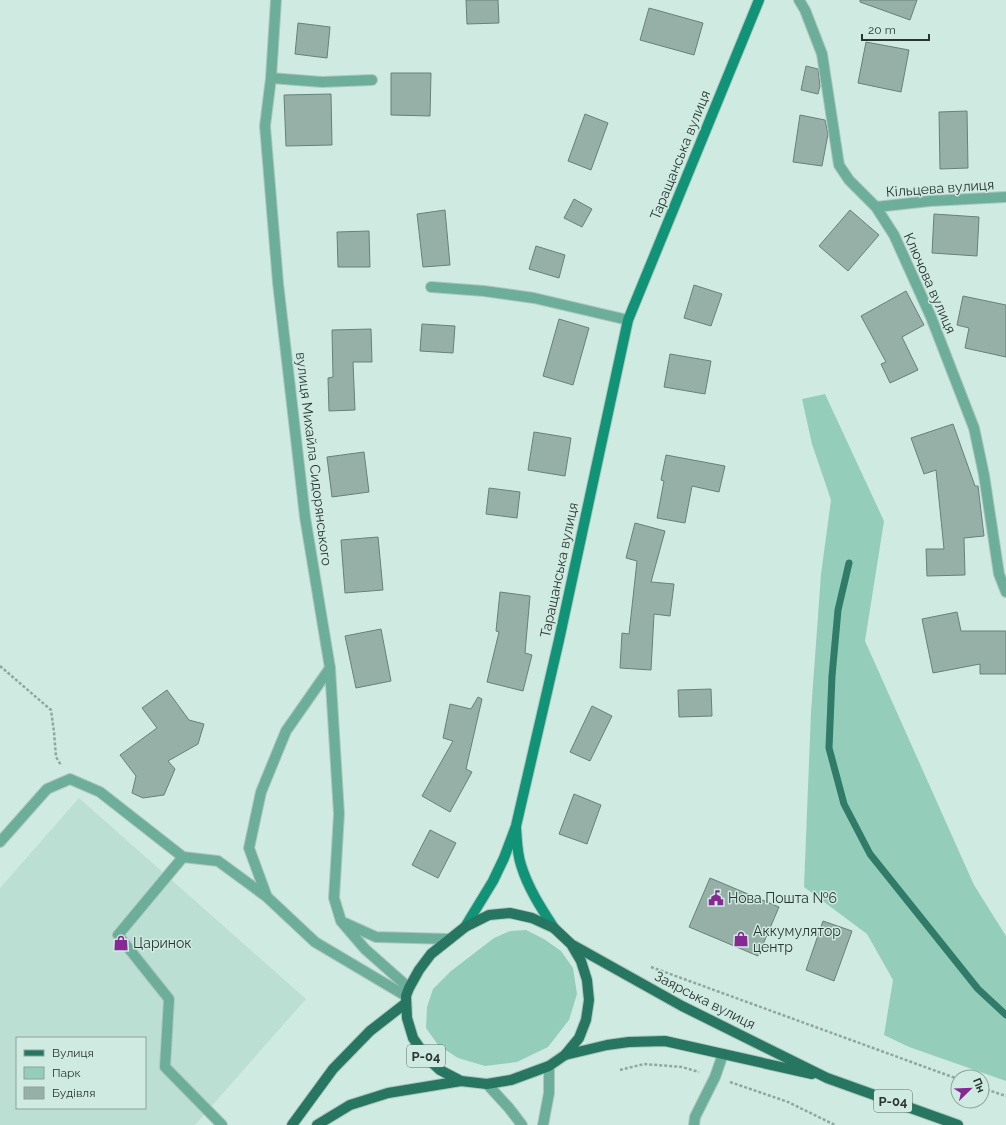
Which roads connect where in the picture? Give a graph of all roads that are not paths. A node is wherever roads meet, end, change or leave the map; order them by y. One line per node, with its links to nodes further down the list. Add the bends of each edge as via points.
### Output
1 (276, 0): 4 (street, вулиця Михайла Сидорянського)
2 (759, 0): 9 (main road, Таращанська вулиця)
3 (799, 0): 7 (street, Ключова вулиця, via 822,54 839,165 849,180)
4 (271, 78): 5 (street, via 322,82); 11 (street, вулиця Михайла Сидорянського, via 265,126 278,283 305,517)
5 (372, 80)
6 (1006, 197): 7 (street, Кільцева вулиця)
7 (876, 207): 10 (street, Ключова вулиця, via 894,235 931,317 974,428 999,574)
8 (431, 287): 9 (street, via 534,298)
9 (628, 320): 12 (main road, Таращанська вулиця)
10 (1006, 592)
11 (330, 668): 15 (street, via 286,731 261,792 249,848); 16 (street, вулиця Михайла Сидорянського, via 339,814 334,898)
12 (516, 826): 17 (main road, Таращанська вулиця, via 493,881); 18 (main road, Таращанська вулиця, via 520,864 538,903)
13 (0, 842): 14 (street, via 47,789 70,779 100,792)
14 (183, 857): 15 (street, via 218,861); 28 (street, via 118,934 169,998 165,1066)
15 (267, 897): 21 (street, via 315,942)
16 (341, 921): 19 (street, via 376,937); 21 (street)
17 (464, 927): 18 (main road, Р-04, via 489,915 510,913 532,918); 19 (main road, Р-04)
18 (554, 928): 20 (main road, Р-04)
19 (450, 939): 21 (main road, Р-04, via 431,954 419,970)
20 (571, 944): 23 (main road, Р-04, via 581,961 587,980 589,1000 586,1020 579,1038); 25 (main road, Заярська вулиця / Р-04, via 682,1006)
21 (407, 996): 26 (main road, Р-04, via 407,1018 413,1038 440,1070); 29 (main road, Р-04, via 333,1069)
22 (723, 1054): 23 (main road, Заярська вулиця / Р-04, via 664,1041 607,1045); 25 (main road, Заярська вулиця / Р-04); 33 (street)
23 (565, 1055): 24 (main road, Р-04)
24 (550, 1066): 27 (main road, Р-04, via 512,1080); 32 (street, via 549,1093)
25 (827, 1078): 34 (main road, Заярська вулиця / Р-04)
26 (461, 1081): 27 (main road, Р-04); 30 (main road, Р-04, via 388,1093 350,1105)
27 (487, 1084): 31 (street)
28 (222, 1125)
29 (292, 1125)
30 (317, 1125)
31 (522, 1125)
32 (543, 1125)
33 (694, 1125)
34 (958, 1125)

